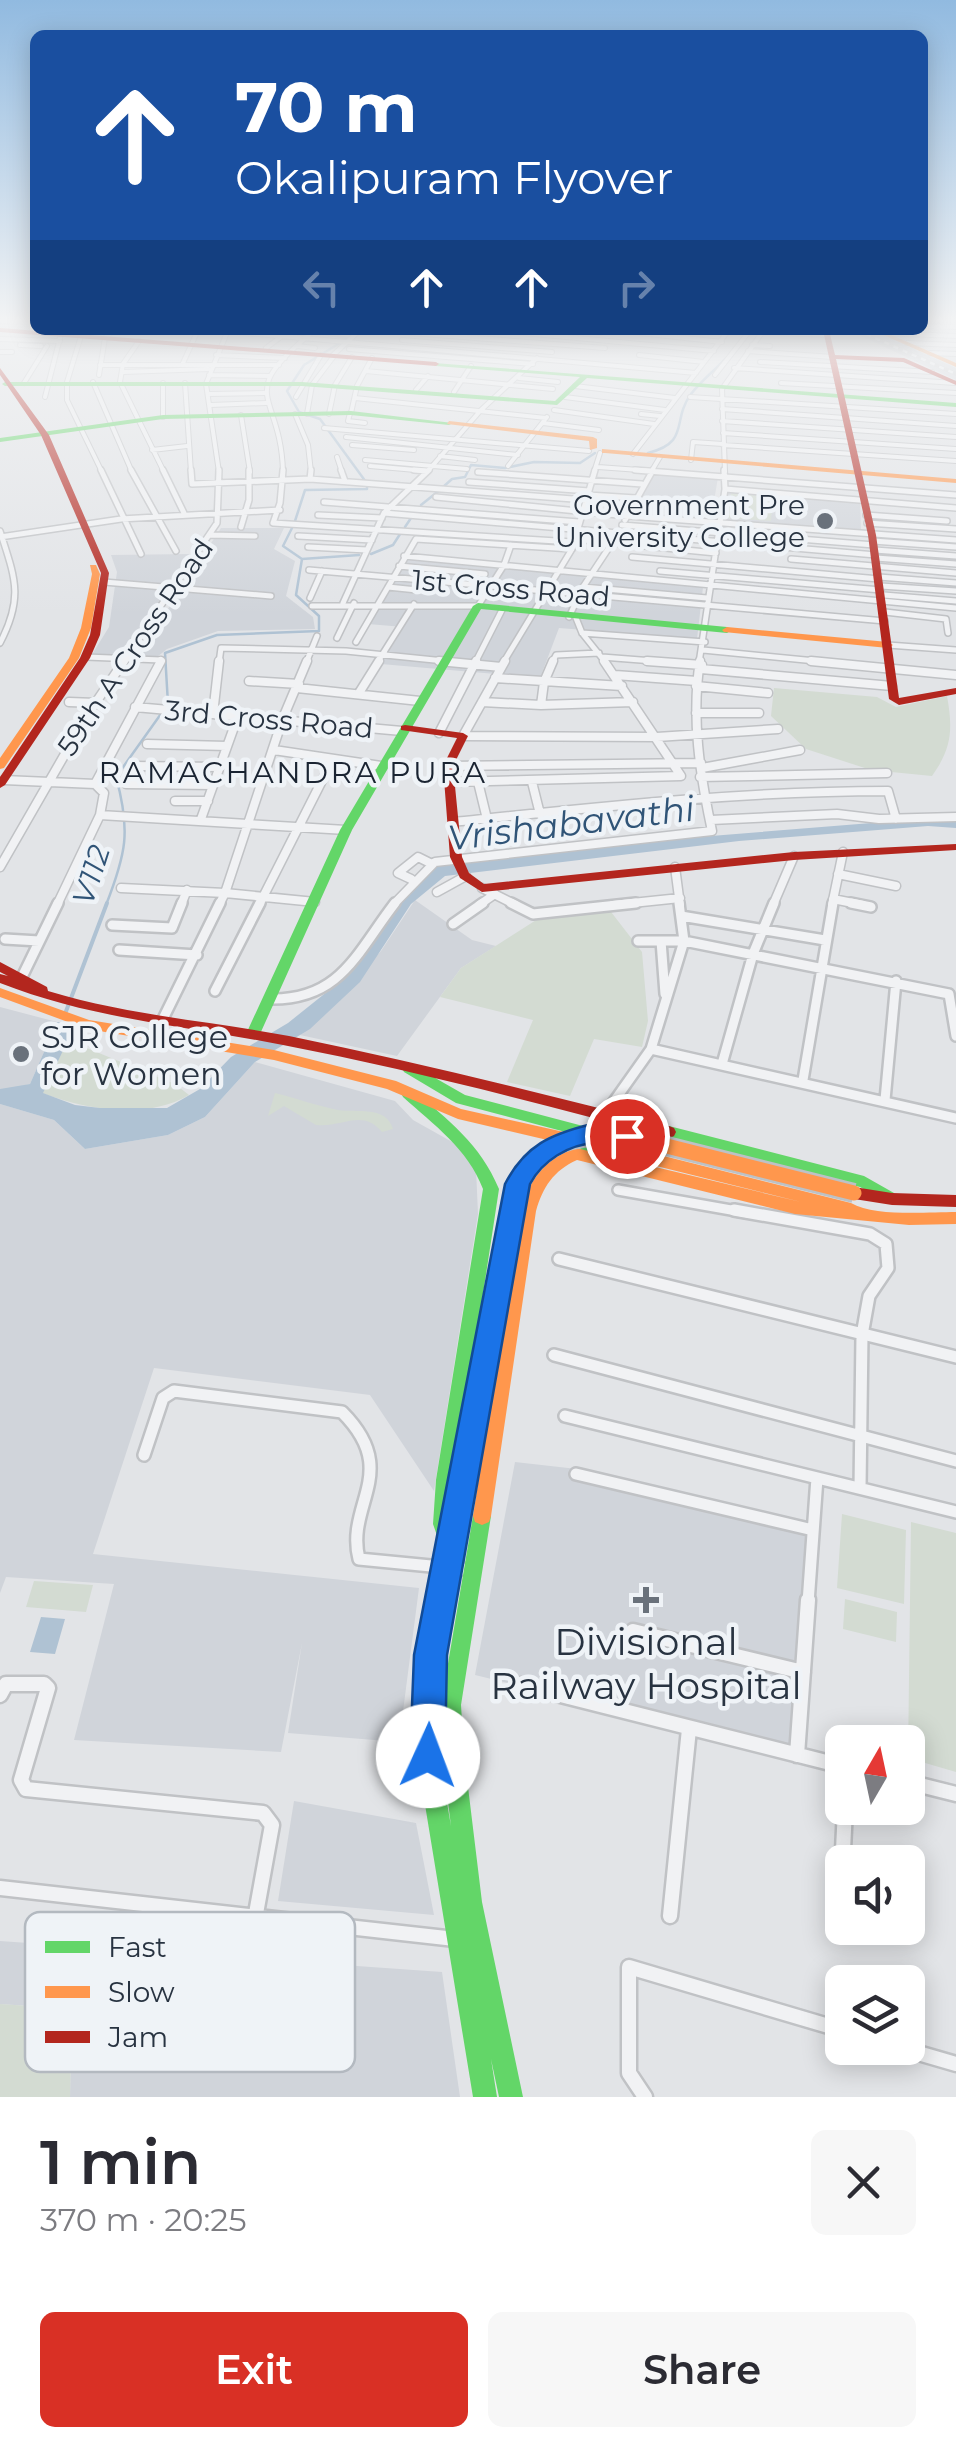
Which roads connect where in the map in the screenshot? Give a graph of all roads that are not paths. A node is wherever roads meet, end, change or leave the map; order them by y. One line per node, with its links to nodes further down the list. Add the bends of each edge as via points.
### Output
1 (30, 419): 38 (main road)
2 (77, 419): 34 (street)
3 (108, 419): 30 (street)
4 (146, 419): 27 (main road)
5 (187, 419): 46 (street)
6 (212, 419): 74 (street, 59th A Cross Road)
7 (242, 419): 71 (street)
8 (274, 419): 67 (street)
9 (304, 419): 66 (street, via 314,460)
10 (321, 419): 28 (main road)
11 (331, 419): 28 (main road)
12 (383, 419): 31 (main road)
13 (473, 419): 31 (street)
14 (506, 419): 35 (street)
15 (545, 419): 35 (street)
16 (608, 419): 47 (street)
17 (621, 419): 32 (street)
18 (658, 419): 32 (street)
19 (737, 419): 29 (street)
20 (782, 419): 36 (street)
21 (799, 419): 44 (street)
22 (847, 419): 136 (main road)
23 (873, 419): 58 (street)
24 (880, 419): 50 (street)
25 (894, 419): 41 (street)
26 (920, 419): 33 (street)
27 (136, 420): 30 (main road); 48 (street)
28 (327, 421): 42 (street)
29 (722, 421): 36 (street)
30 (110, 424): 34 (main road); 94 (street)
31 (468, 424): 35 (main road); 42 (street)
32 (654, 424): 37 (street)
33 (956, 426)
34 (82, 428): 38 (main road); 98 (street)
35 (537, 430): 42 (street); 47 (main road); 49 (street); 52 (street)
36 (723, 433): 44 (street)
37 (647, 434): 39 (street); 53 (street)
38 (41, 435): 43 (main road); 103 (main road)
39 (658, 436)
40 (346, 437): 51 (street)
41 (956, 437)
42 (456, 438): 51 (street)
43 (0, 440)
44 (723, 444): 56 (street, via 693,442); 63 (street)
45 (352, 445): 51 (street)
46 (187, 446): 48 (street); 74 (street, via 192,484)
47 (597, 449): 49 (street); 53 (main road); 60 (street); 69 (street)
48 (152, 450): 93 (street)
49 (566, 450): 57 (street)
50 (956, 450)
51 (444, 452): 52 (street); 55 (street); 59 (street)
52 (518, 454): 61 (street)
53 (631, 455): 60 (main road)
54 (337, 457): 68 (street)
55 (474, 460)
56 (691, 460): 60 (main road); 63 (main road)
57 (562, 461)
58 (956, 461)
59 (433, 464): 62 (street); 64 (street); 64 (street, via 364,462)
60 (654, 464): 63 (street); 75 (street)
61 (508, 466)
62 (468, 470)
63 (723, 470): 77 (street); 136 (main road)
64 (427, 472): 76 (street)
65 (478, 472): 69 (street)
66 (310, 478): 67 (street); 68 (street)
67 (282, 480): 71 (street); 90 (street)
68 (345, 481): 76 (street)
69 (592, 481): 75 (street); 79 (street)
70 (956, 481): 136 (main road)
71 (251, 482): 74 (street); 89 (street)
72 (448, 482): 78 (street)
73 (469, 482): 79 (street)
74 (221, 483): 92 (street, 59th A Cross Road)
75 (642, 484): 82 (street)
76 (414, 487): 78 (street); 84 (street)
77 (725, 488): 102 (street); 136 (street)
78 (441, 489): 79 (street); 81 (street)
79 (588, 495): 82 (street); 91 (street)
80 (956, 495): 136 (street)
81 (436, 497): 86 (street); 91 (street)
82 (636, 498): 87 (street)
83 (324, 502): 84 (street)
84 (392, 505): 86 (street); 96 (street)
85 (614, 505): 87 (street)
86 (424, 507): 101 (street)
87 (632, 507): 97 (street)
88 (956, 508): 136 (street)
89 (248, 510): 90 (street); 92 (street); 106 (street)
90 (280, 510): 107 (street, via 273,522)
91 (582, 511): 97 (street); 101 (street)
92 (218, 512): 93 (street); 114 (street, 59th A Cross Road)
93 (184, 514): 94 (street)
94 (154, 516): 98 (street); 132 (street)
95 (318, 516): 96 (street)
96 (383, 516): 107 (street); 122 (street)
97 (628, 516): 99 (street); 104 (street)
98 (121, 519): 103 (street); 135 (street)
99 (678, 519): 102 (street); 109 (street)
100 (947, 521): 136 (street)
101 (579, 522): 122 (street)
102 (722, 523): 105 (street); 112 (street)
103 (79, 525): 113 (street); 160 (main road); 246 (main road, via 96,574 86,628)
104 (622, 525): 109 (street); 115 (street)
105 (757, 525): 108 (street); 118 (street)
106 (241, 527)
107 (378, 528): 120 (street); 122 (street)
108 (794, 528): 111 (street); 119 (street)
109 (675, 529): 112 (street); 121 (street)
110 (956, 529): 136 (street)
111 (833, 532): 123 (street); 136 (street)
112 (720, 533): 118 (street); 125 (street)
113 (0, 535): 191 (street, via 18,582)
114 (209, 535): 116 (street); 166 (street, 59th A Cross Road)
115 (617, 535): 121 (street); 122 (street); 124 (street)
116 (255, 536)
117 (298, 536): 120 (street)
118 (756, 536): 119 (street); 129 (street)
119 (794, 539): 123 (street); 130 (street)
120 (372, 540): 131 (street)
121 (672, 540): 125 (street)
122 (574, 541): 124 (street); 127 (street); 152 (street)
123 (833, 542): 133 (street); 136 (street)
124 (612, 544): 134 (street); 156 (street)
125 (718, 544): 129 (street); 134 (street)
126 (956, 544): 136 (street)
127 (511, 545): 137 (street, via 416,538); 145 (street)
128 (308, 547): 131 (street)
129 (755, 547): 130 (street)
130 (792, 549): 133 (street); 141 (street)
131 (367, 550): 151 (street)
132 (176, 551)
133 (830, 552): 136 (street); 142 (street)
134 (716, 553): 143 (street)
135 (141, 554)
136 (875, 555): 139 (street); 142 (street); 144 (street); 153 (street); 155 (street); 161 (street); 165 (street); 169 (street); 171 (street); 179 (street); 184 (street); 186 (street, via 946,619); 192 (main road)
137 (404, 556): 145 (street); 146 (street)
138 (632, 556): 143 (street)
139 (956, 556)
140 (333, 559): 150 (street)
141 (791, 560): 142 (street); 149 (street)
142 (830, 562): 155 (street)
143 (714, 564): 149 (street); 157 (street)
144 (956, 564)
145 (504, 565): 152 (street); 162 (street)
146 (400, 566): 154 (street); 158 (street)
147 (309, 570): 150 (street)
148 (660, 570): 157 (street)
149 (792, 570): 155 (street); 159 (street)
150 (325, 571): 151 (street); 175 (street, 1st Cross Road, via 311,602)
151 (356, 572): 158 (street); 175 (street)
152 (559, 572): 156 (street); 170 (street)
153 (956, 573)
154 (484, 574)
155 (831, 574): 165 (street)
156 (593, 575): 163 (street); 164 (street)
157 (711, 575): 159 (street); 164 (street)
158 (394, 576): 162 (street); 167 (street)
159 (792, 581): 165 (street); 171 (street)
160 (104, 582): 166 (street); 197 (main road)
161 (956, 583)
162 (489, 585): 170 (street); 180 (street)
163 (583, 586): 173 (street); 174 (street)
164 (709, 586): 171 (street); 174 (street)
165 (834, 586)
166 (176, 587): 172 (street); 198 (street, 59th A Cross Road)
167 (388, 587): 168 (street); 177 (street)
168 (417, 590)
169 (956, 591)
170 (547, 592): 173 (street); 183 (street)
171 (792, 593): 184 (street)
172 (271, 596)
173 (578, 596): 181 (street); 185 (street)
174 (707, 598): 181 (street)
175 (343, 603): 176 (street, 1st Cross Road)
176 (354, 603): 177 (street, 1st Cross Road); 188 (street)
177 (376, 604): 178 (street, 1st Cross Road); 190 (street)
178 (414, 604): 180 (street, 1st Cross Road); 195 (street)
179 (956, 604)
180 (478, 606): 182 (main road, 1st Cross Road); 199 (main road)
181 (707, 607): 184 (street); 189 (street)
182 (502, 610): 183 (main road, 1st Cross Road); 200 (street)
183 (531, 613): 185 (main road, 1st Cross Road); 201 (street)
184 (791, 614)
185 (576, 623): 189 (main road, 1st Cross Road); 196 (street)
186 (948, 632)
187 (318, 636): 193 (street)
188 (337, 638)
189 (705, 641): 192 (main road, 1st Cross Road); 202 (street); 203 (street)
190 (356, 642)
191 (0, 643)
192 (888, 645): 194 (street); 203 (main road)
193 (313, 649): 195 (street); 210 (street); 225 (street, via 221,648)
194 (956, 650)
195 (384, 655): 199 (street); 214 (street)
196 (600, 655): 202 (street); 204 (street); 208 (street, via 557,655)
197 (86, 657): 198 (street); 246 (main road)
198 (128, 658): 220 (street, 59th A Cross Road); 222 (street, via 161,660)
199 (444, 660): 200 (street); 216 (main road)
200 (474, 664): 201 (street); 230 (street)
201 (501, 667): 206 (street)
202 (702, 667): 209 (street); 212 (street)
203 (890, 669): 205 (street); 212 (main road)
204 (615, 674): 209 (street); 211 (street)
205 (956, 675)
206 (495, 678): 208 (street); 218 (street)
207 (249, 681): 210 (street)
208 (544, 682): 211 (street); 221 (street)
209 (696, 683): 215 (street); 223 (street)
210 (298, 686): 214 (street); 227 (street)
211 (622, 686): 219 (street)
212 (892, 686): 213 (main road, via 899,702)
213 (956, 691)
214 (359, 693): 216 (street)
215 (768, 693)
216 (420, 701): 229 (main road)
217 (69, 702): 220 (street)
218 (482, 702): 221 (street); 232 (street)
219 (633, 702): 221 (street); 233 (street)
220 (96, 703): 247 (street, 59th A Cross Road)
221 (542, 705)
222 (135, 708): 225 (street, 3rd Cross Road); 250 (street)
223 (696, 713): 224 (street); 231 (street)
224 (759, 713)
225 (213, 714): 226 (street, 3rd Cross Road)
226 (238, 716): 227 (street, 3rd Cross Road); 235 (street)
227 (284, 718): 229 (street, 3rd Cross Road); 236 (street)
228 (778, 729): 231 (street)
229 (404, 730): 230 (main road); 241 (main road)
230 (439, 733): 232 (main road)
231 (698, 734): 233 (street); 243 (street)
232 (463, 736): 233 (street); 245 (main road)
233 (656, 737): 239 (street)
234 (147, 744): 235 (street)
235 (228, 746): 242 (street)
236 (274, 750): 238 (street); 263 (street)
237 (800, 750): 243 (street)
238 (332, 758): 241 (street); 265 (street)
239 (674, 764): 243 (street); 245 (street); 249 (street, via 679,779)
240 (132, 766): 242 (street)
241 (381, 766): 266 (main road)
242 (220, 767): 252 (street)
243 (701, 769): 244 (street); 253 (street)
244 (887, 773)
245 (449, 774): 248 (street); 264 (main road)
246 (1, 777): 247 (street)
247 (46, 782): 250 (street); 272 (street, 59th A Cross Road)
248 (478, 782): 249 (street); 260 (street)
249 (532, 782): 256 (street)
250 (95, 784): 257 (street, via 104,792)
251 (126, 784): 252 (street)
252 (214, 785): 255 (street)
253 (703, 798): 256 (street); 261 (street, via 888,791); 262 (street)
254 (175, 800): 255 (street)
255 (208, 801): 259 (street)
256 (540, 814): 260 (street)
257 (100, 815): 259 (street); 294 (street)
258 (956, 817): 261 (street)
259 (201, 819): 263 (street)
260 (487, 819): 264 (street)
261 (896, 819): 262 (street, via 837,814)
262 (711, 820): 270 (street, via 712,831)
263 (250, 822): 265 (street); 282 (street)
264 (453, 822): 270 (main road)
265 (300, 826): 266 (street); 283 (street)
266 (346, 830): 286 (main road)
267 (956, 847): 268 (main road)
268 (844, 852): 269 (main road); 274 (street)
269 (794, 856): 273 (main road); 291 (street)
270 (456, 857): 271 (street); 275 (main road)
271 (432, 864): 276 (street); 276 (street, via 418,857 398,873)
272 (0, 867)
273 (675, 867): 280 (main road); 284 (street)
274 (838, 874): 277 (street); 285 (street)
275 (465, 875): 280 (main road); 281 (street)
276 (411, 879): 309 (street, via 336,976 312,996)
277 (896, 886)
278 (121, 888): 279 (street)
279 (187, 890): 282 (street); 290 (street, via 172,928)
280 (489, 891): 284 (street, via 533,914); 289 (street)
281 (437, 892)
282 (225, 893): 283 (street); 300 (street)
283 (261, 896): 286 (street); 306 (street)
284 (680, 898): 288 (street)
285 (833, 899): 287 (street); 293 (street)
286 (315, 902): 309 (main road)
287 (871, 907)
288 (681, 916): 291 (street); 297 (street)
289 (453, 924)
290 (112, 925)
291 (763, 930): 293 (street); 299 (street)
292 (5, 940): 294 (street)
293 (825, 940): 302 (street)
294 (39, 941): 303 (street)
295 (638, 941): 296 (street)
296 (661, 941): 297 (street); 310 (street)
297 (684, 941): 299 (street); 310 (street)
298 (119, 950): 300 (street)
299 (753, 954): 302 (street); 317 (street)
300 (198, 955): 313 (street)
301 (0, 966): 303 (main road)
302 (820, 967): 305 (street); 319 (street)
303 (22, 977): 311 (main road)
304 (0, 978): 311 (main road)
305 (896, 981): 307 (street); 321 (street)
306 (215, 991)
307 (953, 991): 315 (street)
308 (0, 995): 311 (main road)
309 (272, 999): 314 (main road)
310 (665, 1002): 316 (street)
311 (56, 1008): 312 (main road)
312 (87, 1017): 313 (main road); 320 (main road, via 270,1054)
313 (161, 1024): 314 (main road)
314 (257, 1034): 318 (main road)
315 (956, 1036)
316 (651, 1049): 317 (street); 322 (street)
317 (722, 1064): 319 (street)
318 (409, 1068): 322 (main road); 325 (main road, via 461,1099 600,1138 595,1151)
319 (804, 1080): 321 (street)
320 (408, 1093): 325 (main road); 346 (main road, via 464,1138 491,1190 445,1480 442,1524)
321 (885, 1100): 323 (street)
322 (605, 1114): 324 (main road)
323 (956, 1118)
324 (656, 1128): 327 (main road, via 616,1128); 329 (main road, via 864,1182)
325 (577, 1148): 327 (main road); 348 (main road, via 551,1166 532,1196)
326 (620, 1152): 331 (main road)
327 (604, 1159): 331 (main road, via 795,1208)
328 (618, 1190): 334 (street, via 870,1234 886,1244 888,1268 869,1296)
329 (892, 1199): 330 (main road); 346 (main road, bridge, via 627,1136 592,1134 559,1142 528,1163 517,1184)
330 (956, 1200)
331 (886, 1218): 332 (main road)
332 (956, 1218)
333 (559, 1260): 334 (street)
334 (862, 1335): 336 (street); 338 (street)
335 (554, 1355): 338 (street)
336 (956, 1357)
337 (564, 1416): 342 (street)
338 (861, 1436): 340 (street); 343 (street)
339 (144, 1455): 347 (street, via 163,1398 174,1391 342,1412 374,1463 356,1556)
340 (956, 1462)
341 (576, 1474): 345 (street)
342 (817, 1478): 343 (street); 345 (street)
343 (860, 1488): 344 (street)
344 (956, 1512)
345 (813, 1530): 350 (street)
346 (450, 1545): 347 (main road)
347 (445, 1567): 348 (street); 363 (main road, via 431,1655 428,1756)
348 (472, 1570): 368 (main road, via 451,1705 451,1757)
349 (633, 1631): 350 (street)
350 (803, 1672): 354 (street)
351 (521, 1685): 353 (street)
352 (0, 1695): 360 (street, via 14,1682 48,1688 21,1780 26,1789 269,1818)
353 (690, 1729): 354 (street); 361 (street)
354 (797, 1755): 355 (street)
355 (825, 1762)
356 (925, 1786): 357 (street)
357 (956, 1794)
358 (0, 1888): 359 (street)
359 (197, 1912)
360 (256, 1912)
361 (670, 1916)
362 (355, 1929): 363 (street)
363 (458, 1939): 367 (main road)
364 (825, 2025): 369 (street, via 629,1968 629,2073)
365 (925, 2055): 366 (street)
366 (956, 2064)
367 (486, 2097)
368 (512, 2097)
369 (645, 2097)

